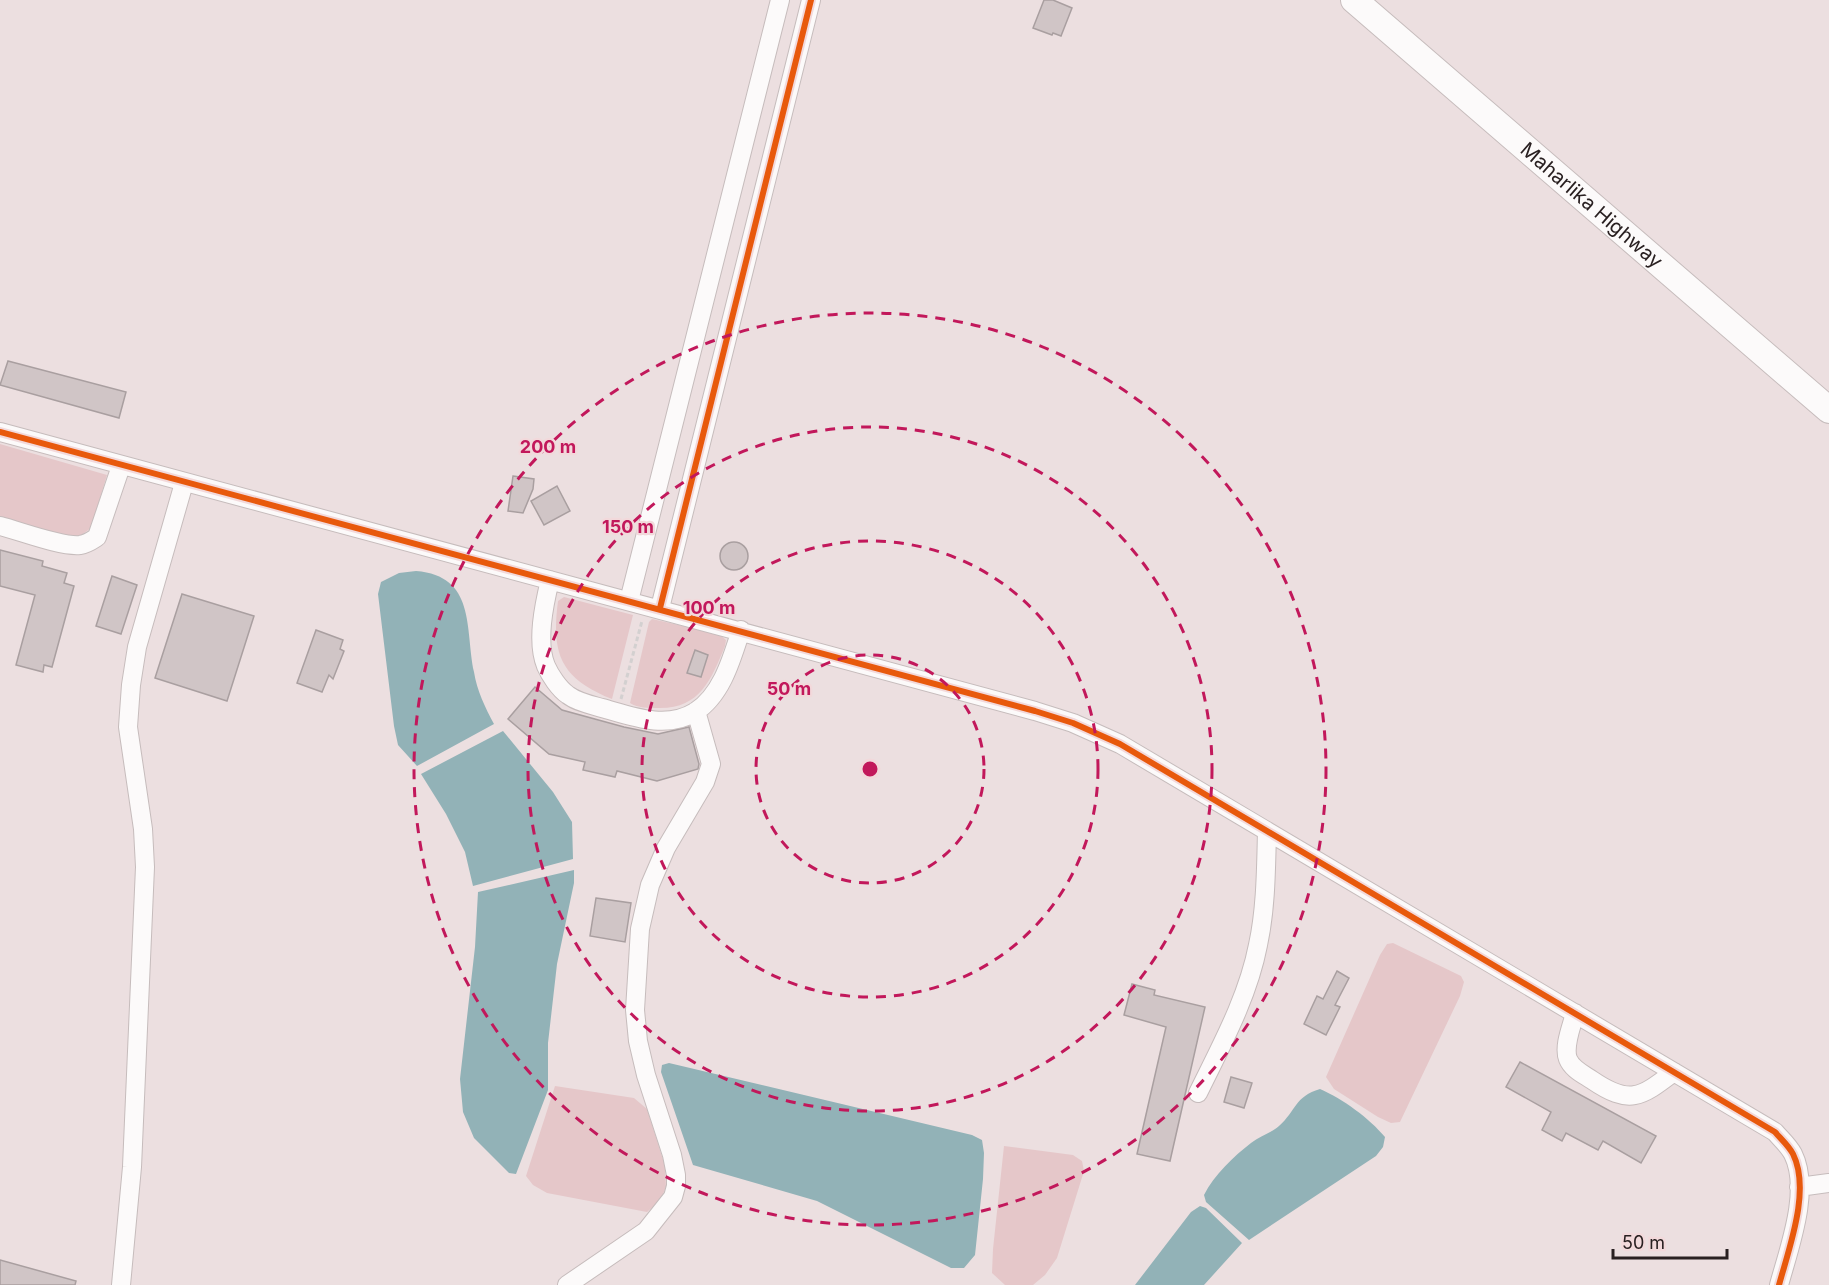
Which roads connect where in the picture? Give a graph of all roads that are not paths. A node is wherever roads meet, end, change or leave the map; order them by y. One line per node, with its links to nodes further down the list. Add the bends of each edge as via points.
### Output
1 (780, 0): 10 (street)
2 (812, 0): 10 (street)
3 (1354, 0): 4 (highway, Maharlika Highway)
4 (1829, 410)
5 (0, 432): 6 (street)
6 (121, 466): 7 (street); 8 (street, via 97,537 89,543 67,544)
7 (184, 483): 9 (street); 19 (street, via 137,647 131,685 128,727 146,867 132,1167)
8 (0, 526)
9 (550, 580): 10 (street); 12 (street, via 542,628 545,666 568,695 641,720 668,721)
10 (645, 604): 11 (street)
11 (741, 630): 12 (street, via 719,685); 13 (street, via 1073,723 1120,744)
12 (696, 711): 20 (street, via 711,764 650,885 639,929 635,1010 638,1041 672,1155 676,1186 673,1197 646,1232)
13 (1267, 831): 14 (street); 16 (street, via 1266,885 1258,947 1236,1014)
14 (1575, 1013): 15 (street); 15 (street, via 1568,1057 1574,1068 1610,1092 1637,1096)
15 (1674, 1072): 18 (street, via 1775,1132 1792,1153)
16 (1198, 1093)
17 (1829, 1183): 18 (street)
18 (1799, 1187): 21 (street, via 1796,1219)
19 (121, 1285)
20 (567, 1285)
21 (1779, 1285)

